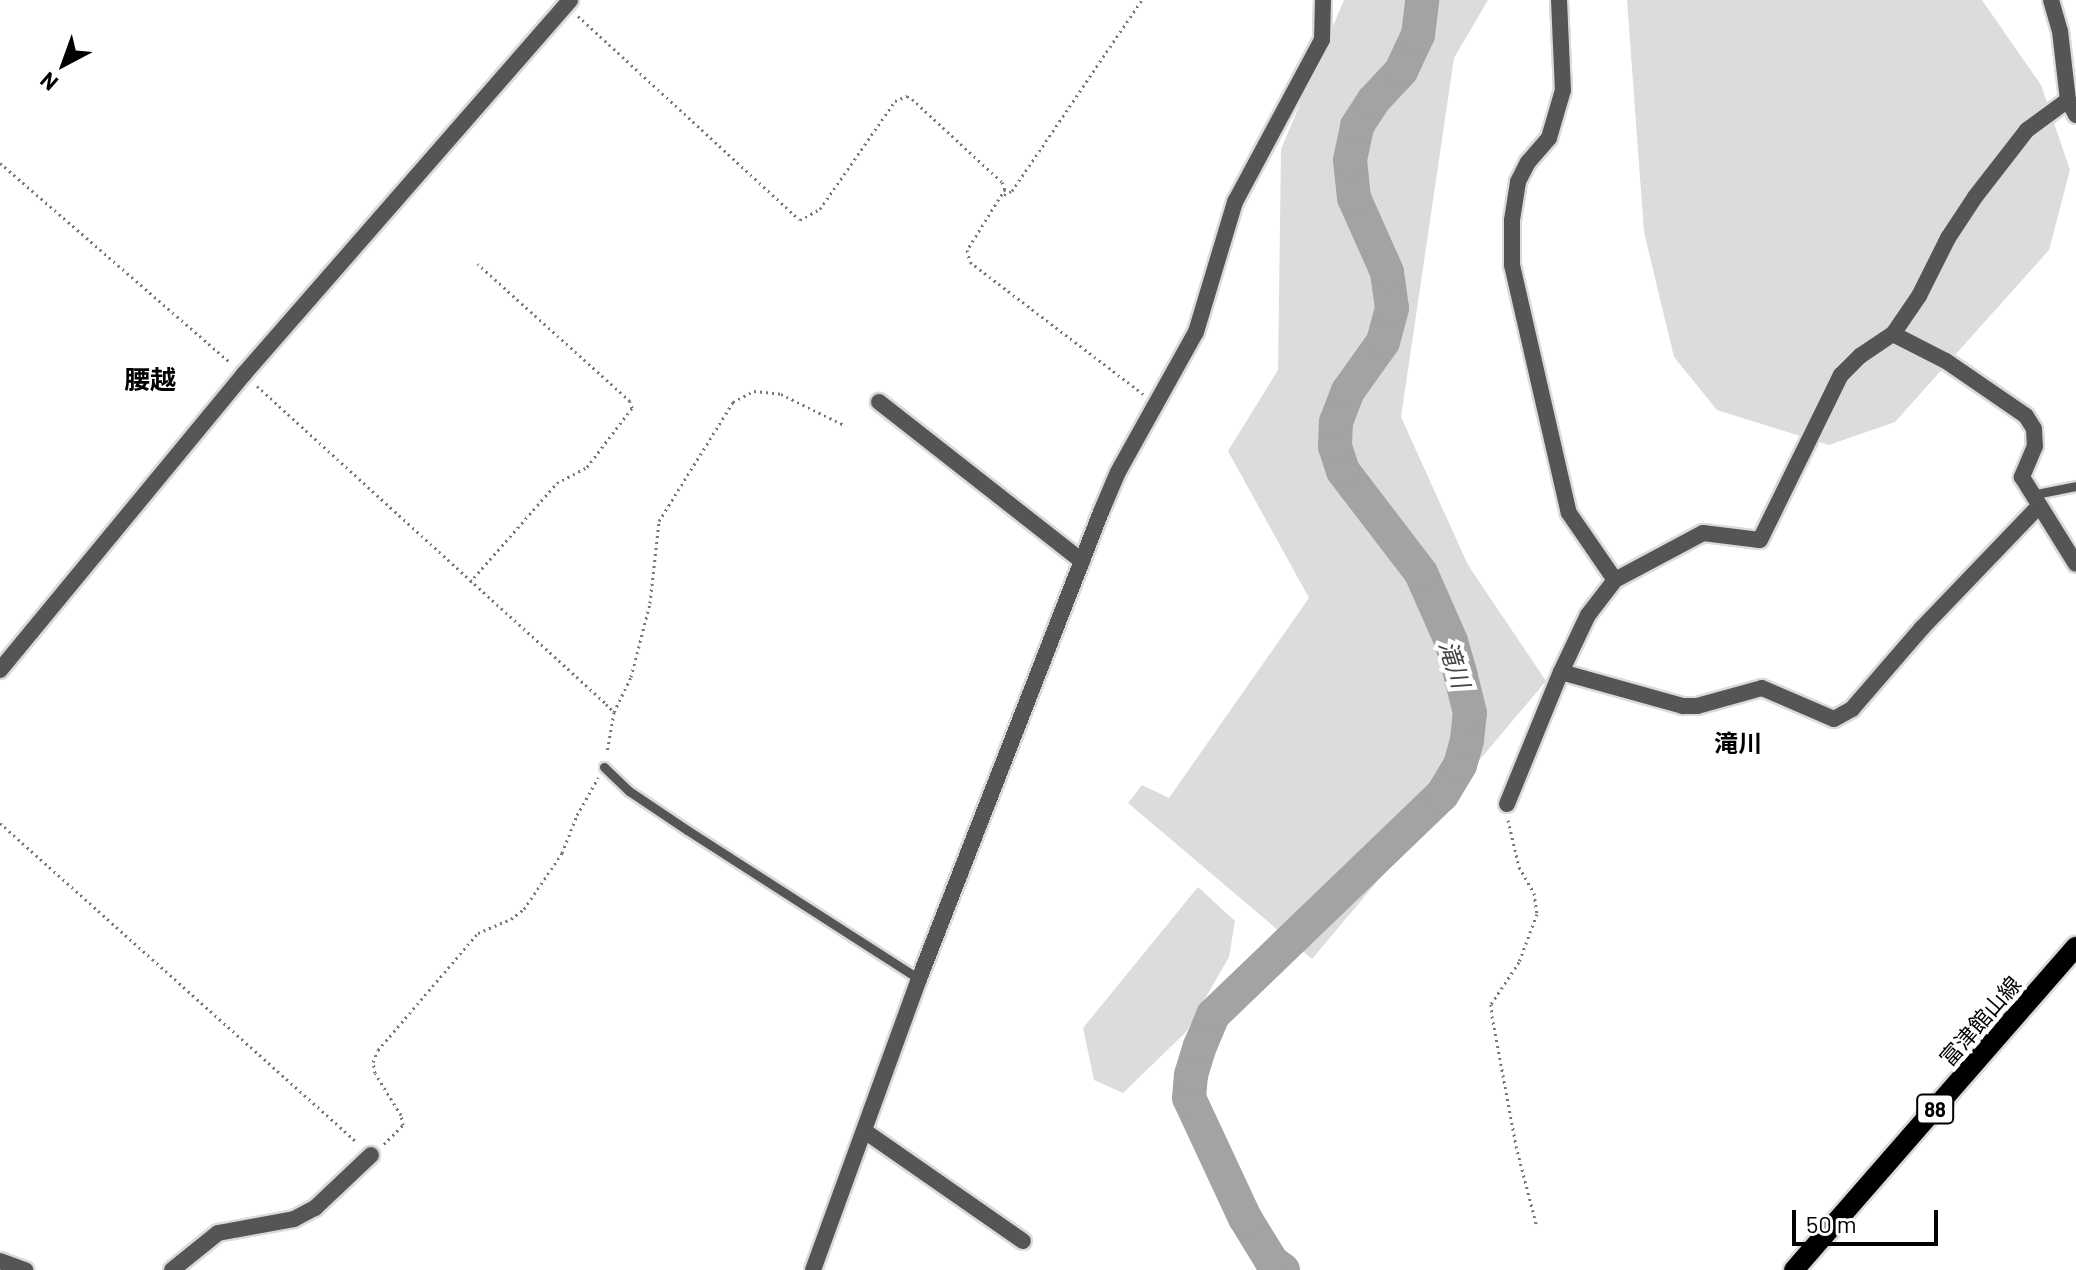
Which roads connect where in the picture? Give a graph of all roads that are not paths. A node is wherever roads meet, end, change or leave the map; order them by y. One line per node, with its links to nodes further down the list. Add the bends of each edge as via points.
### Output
1 (1323, 0): 11 (street, via 1322,40 1235,202 1196,332 1118,472)
2 (1559, 0): 13 (street, via 1563,90 1549,138 1518,182 1512,265 1569,513)
3 (2051, 0): 5 (street)
4 (568, 3): 14 (street, via 244,374)
5 (2072, 108): 6 (street, via 2027,130 1948,238)
6 (1893, 334): 9 (street, via 1946,361 2026,416 2035,446 2022,477); 13 (street, via 1841,375 1760,540 1703,533)
7 (879, 402): 11 (street)
8 (2076, 486): 9 (lane)
9 (2035, 500): 10 (street); 15 (street, via 1852,709 1834,719 1762,688 1683,706)
10 (2069, 538): 12 (street)
11 (1082, 561): 19 (street)
12 (2076, 564)
13 (1615, 580): 15 (street, via 1588,615)
14 (0, 670)
15 (1561, 672): 17 (street)
16 (604, 767): 19 (lane, via 629,791)
17 (1507, 804)
18 (2076, 947): 27 (main road, 富津館山線 / 88)
19 (919, 979): 20 (street)
20 (866, 1132): 22 (street); 26 (street)
21 (371, 1155): 25 (street, via 315,1208 294,1219 218,1233)
22 (1023, 1241)
23 (0, 1261): 24 (street)
24 (25, 1270)
25 (172, 1270)
26 (813, 1270)
27 (1794, 1270)

